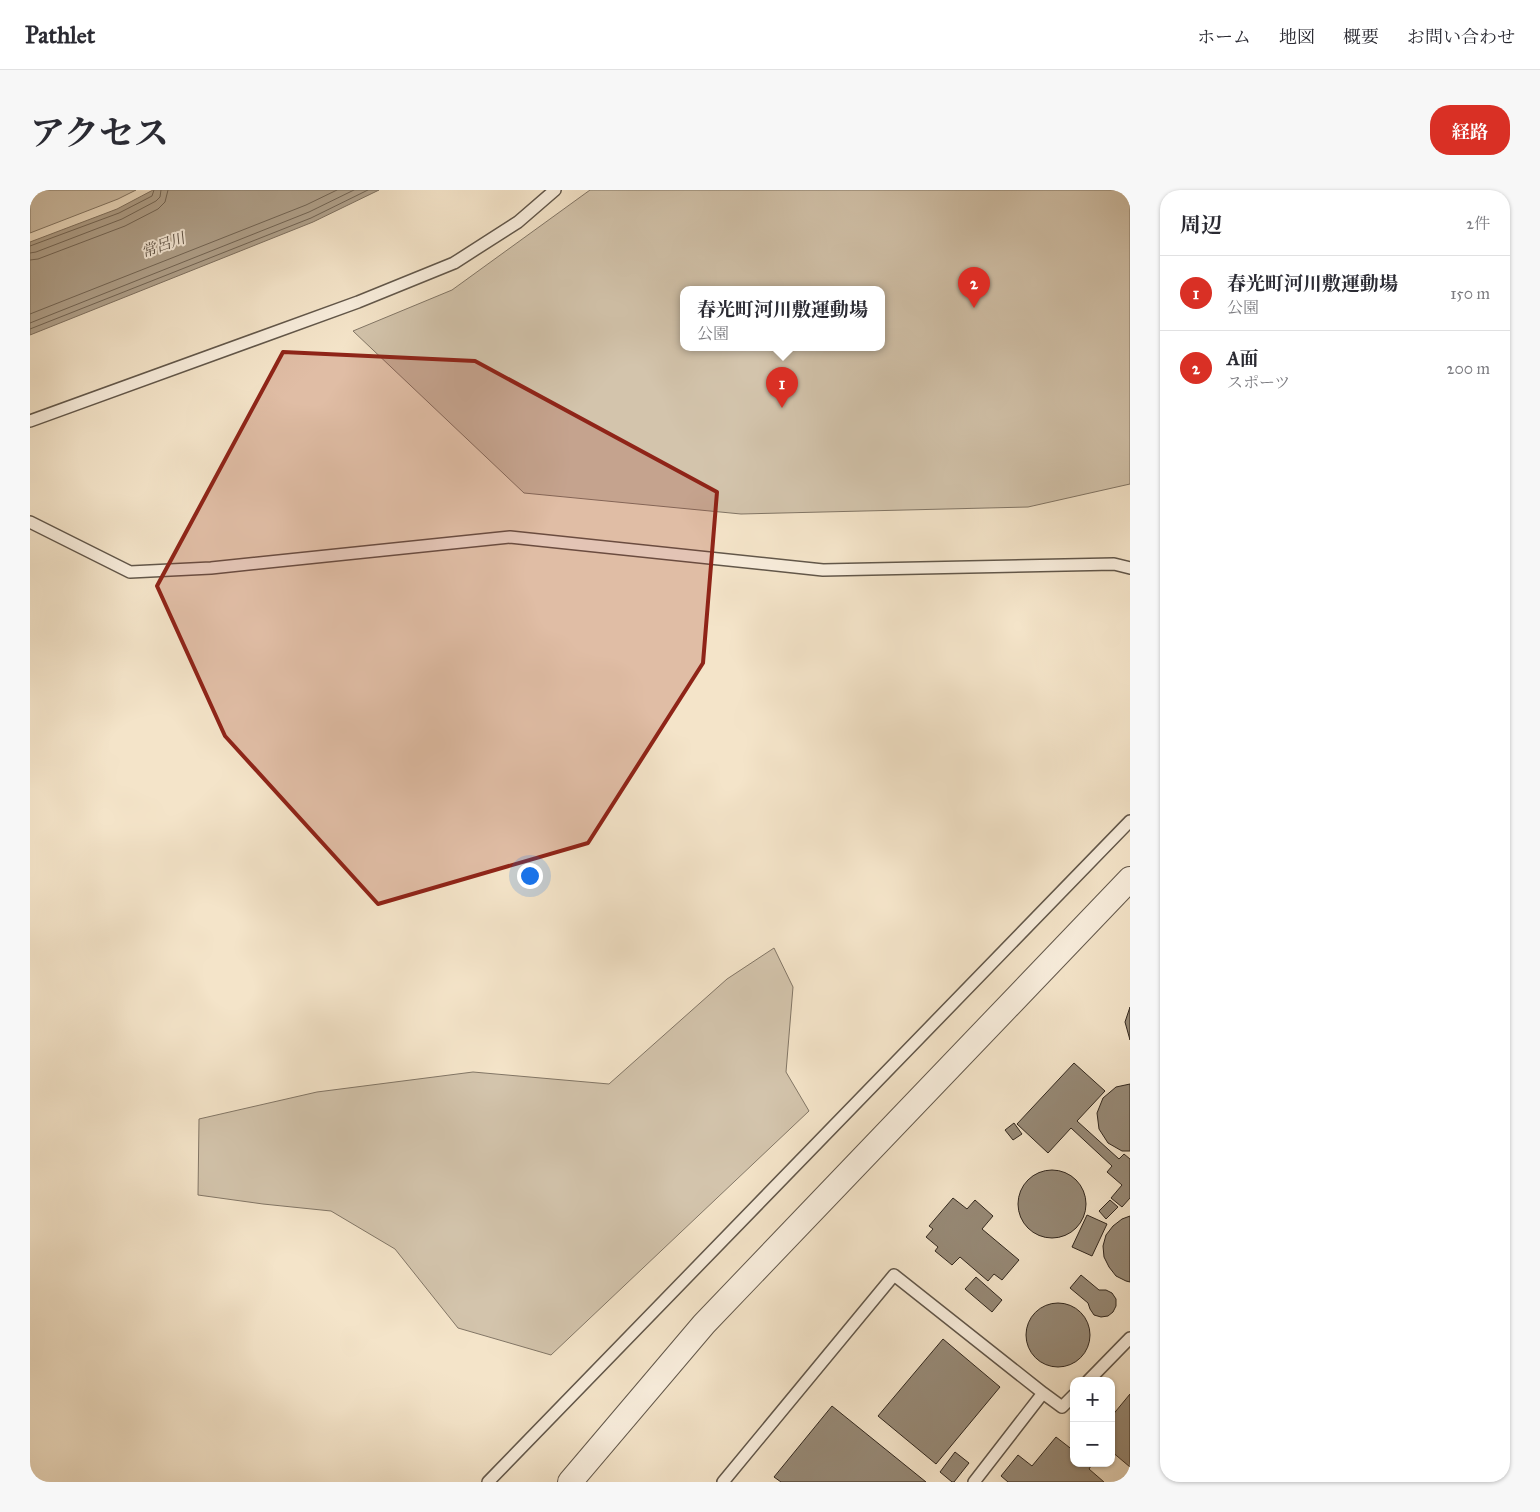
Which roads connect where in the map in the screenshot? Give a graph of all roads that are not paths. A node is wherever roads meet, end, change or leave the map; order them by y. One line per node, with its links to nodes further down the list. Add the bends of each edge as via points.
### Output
1 (556, 190): 2 (lane, via 518,222 454,263 358,302)
2 (30, 421)
3 (30, 522): 4 (lane, via 130,572 211,568 510,537 823,570 1114,564)
4 (1130, 568)
5 (1130, 821): 11 (lane)
6 (1130, 879): 12 (street, via 704,1324)
7 (1130, 1338): 8 (lane)
8 (1092, 1377)
9 (1043, 1393): 10 (lane, via 1062,1407); 13 (lane, via 894,1275); 14 (lane)
10 (1070, 1399)
11 (488, 1482)
12 (570, 1482)
13 (723, 1482)
14 (974, 1482)

